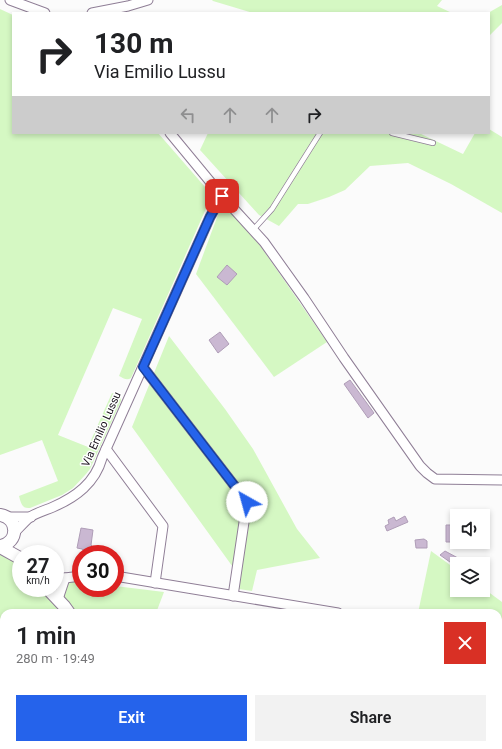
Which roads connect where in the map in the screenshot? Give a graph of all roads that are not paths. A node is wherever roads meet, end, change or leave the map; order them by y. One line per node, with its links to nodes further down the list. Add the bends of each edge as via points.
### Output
1 (10, 0): 3 (street)
2 (148, 0): 4 (street)
3 (42, 12)
4 (97, 12)
5 (171, 134): 9 (street)
6 (319, 134): 10 (lane, via 272,209)
7 (397, 134): 8 (lane)
8 (433, 142)
9 (222, 196): 10 (street); 11 (street, Via Emilio Lussu, via 210,217)
10 (253, 230): 13 (street, via 264,242 420,466 437,480)
11 (143, 367): 12 (street, Via Emilio Lussu); 24 (street, via 247,502)
12 (106, 449): 15 (street, Via Emilio Lussu, via 100,464 84,488 67,501); 23 (street, via 163,526)
13 (502, 480)
14 (4, 516): 15 (street, Via Emilio Lussu); 16 (street, via 13,524)
15 (31, 516): 16 (street, Via Emilio Lussu)
16 (13, 535): 17 (street); 18 (street, via 7,544)
17 (16, 545)
18 (0, 546): 19 (street)
19 (12, 553)
20 (72, 577): 21 (street)
21 (65, 578): 25 (street)
22 (124, 578): 23 (street)
23 (155, 583): 24 (street)
24 (233, 596): 27 (street)
25 (58, 599): 26 (street)
26 (66, 609)
27 (313, 609)

